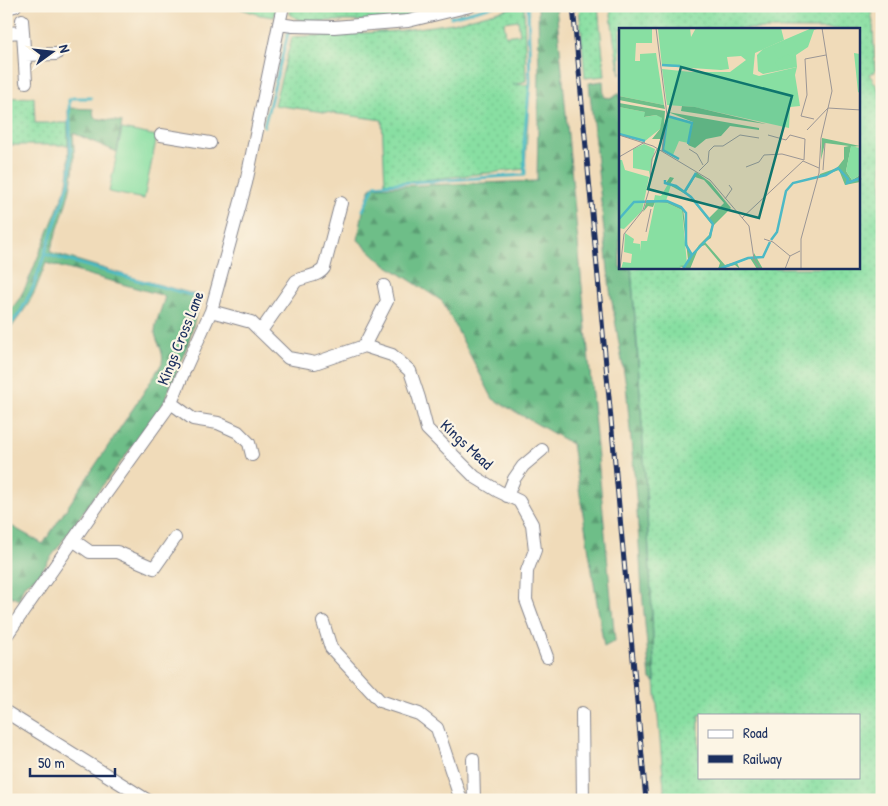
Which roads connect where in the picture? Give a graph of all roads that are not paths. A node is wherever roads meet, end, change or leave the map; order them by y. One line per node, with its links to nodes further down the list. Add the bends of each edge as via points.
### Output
1 (15, 6): 4 (street)
2 (283, 6): 5 (street, Kings Cross Lane)
3 (470, 6): 5 (street, via 380,23 334,27)
4 (6, 8)
5 (279, 24): 14 (street, Kings Cross Lane, via 246,183)
6 (6, 34): 8 (street, via 23,26)
7 (56, 54): 8 (street)
8 (25, 55): 9 (street)
9 (26, 82)
10 (161, 135): 11 (street)
11 (210, 143)
12 (341, 203): 15 (street, via 324,268 296,281)
13 (384, 286): 16 (street, via 387,301)
14 (211, 311): 15 (street, via 251,322); 17 (street, Kings Cross Lane)
15 (261, 331): 16 (street, via 288,358 315,363)
16 (364, 346): 20 (street, Kings Mead, via 392,355 410,371 427,429 475,478)
17 (172, 403): 19 (street, via 193,419 218,423 238,432 249,443); 22 (street, Kings Cross Lane)
18 (542, 450): 20 (street, via 523,466)
19 (252, 455)
20 (507, 496): 25 (street, Kings Mead, via 519,501 532,524 535,550 527,571 526,600)
21 (175, 538): 22 (street, via 154,568 117,552 90,552)
22 (73, 540): 24 (street, Kings Cross Lane)
23 (323, 622): 30 (street, via 331,648 380,701 419,714 437,728)
24 (6, 636)
25 (547, 657)
26 (6, 712): 29 (street)
27 (582, 712): 32 (street)
28 (473, 759): 31 (street)
29 (147, 800)
30 (461, 800)
31 (474, 800)
32 (583, 800)

